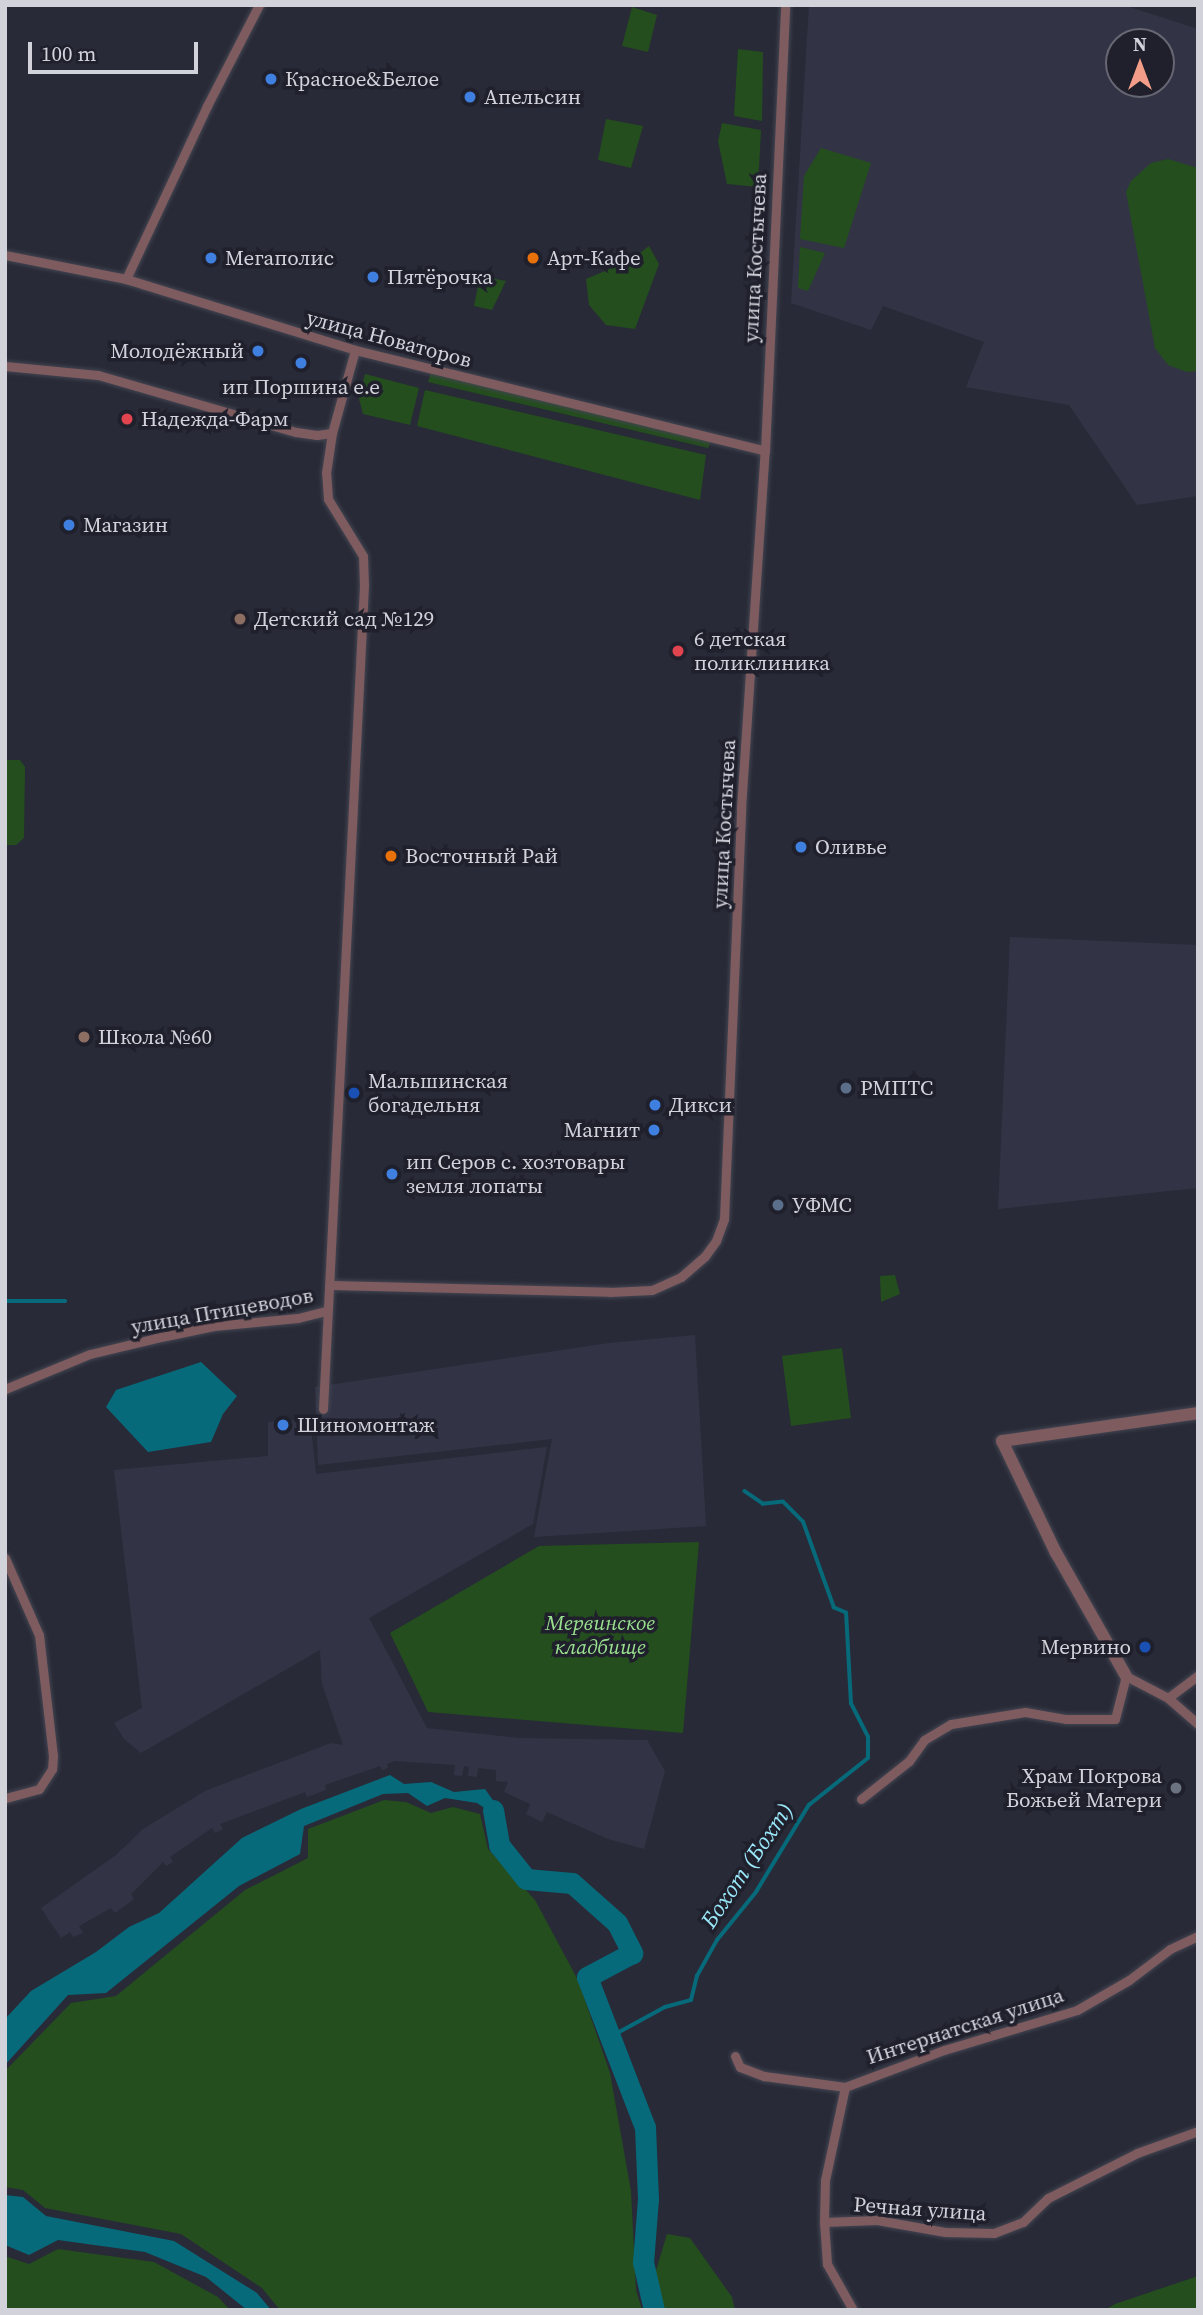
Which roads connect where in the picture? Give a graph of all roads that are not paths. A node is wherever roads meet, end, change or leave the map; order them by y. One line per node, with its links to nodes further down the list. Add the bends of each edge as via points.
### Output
1 (259, 5): 4 (street)
2 (785, 5): 8 (street, улица Костычева)
3 (5, 255): 4 (street, улица Новаторов)
4 (126, 279): 5 (street, улица Новаторов)
5 (355, 350): 7 (street); 8 (street, улица Новаторов)
6 (5, 366): 7 (street, via 98,375 296,432)
7 (332, 433): 9 (street, via 326,473 328,499 363,556 364,585 337,1087)
8 (765, 451): 9 (street, улица Костычева, via 741,808 724,1219 716,1241 681,1277 652,1290)
9 (332, 1285): 10 (street)
10 (326, 1311): 11 (street, улица Птицеводов, via 214,1326 90,1354); 12 (street)
11 (5, 1389)
12 (323, 1409)
13 (1198, 1413): 16 (street, via 1002,1441 1056,1553)
14 (5, 1558): 19 (street, via 39,1635 53,1756 52,1769 39,1789)
15 (1198, 1675): 17 (street)
16 (1126, 1676): 17 (street); 20 (street, via 1115,1719 1066,1719 1025,1712 951,1724 924,1740 909,1760)
17 (1168, 1698): 18 (street)
18 (1198, 1724)
19 (5, 1798)
20 (861, 1799)
21 (1198, 1936): 23 (street, Интернатская улица, via 1077,2010 944,2050)
22 (735, 2056): 23 (street, Интернатская улица, via 740,2067 764,2076)
23 (845, 2087): 25 (street, Речная улица, via 825,2180)
24 (1198, 2131): 25 (street, Речная улица, via 1137,2153 1048,2198 1023,2222 994,2233 946,2232 877,2220)
25 (824, 2222): 26 (street, Речная улица, via 827,2264)
26 (853, 2310)

